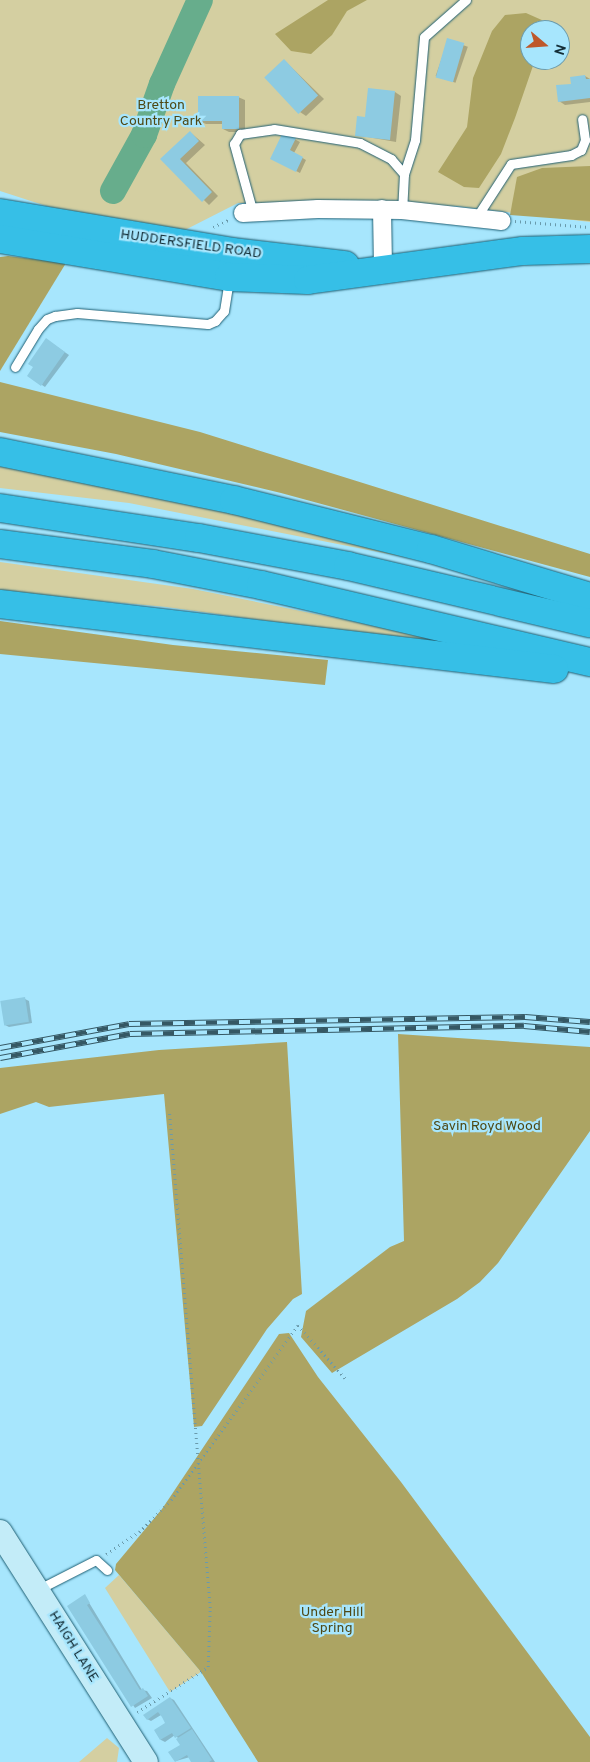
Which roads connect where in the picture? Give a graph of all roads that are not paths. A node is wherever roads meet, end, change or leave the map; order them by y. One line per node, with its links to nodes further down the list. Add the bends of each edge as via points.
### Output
1 (466, 0): 3 (lane, via 424,37 415,140)
2 (582, 119): 8 (lane, via 585,140 581,150 571,155 511,164)
3 (404, 174): 5 (lane); 6 (lane, via 391,159 360,143 315,138 289,129 240,134 234,144)
4 (382, 210): 5 (street); 6 (street); 13 (street)
5 (402, 210): 8 (street)
6 (248, 213)
7 (0, 214): 12 (highway, HUDDERSFIELD ROAD)
8 (476, 218): 9 (street)
9 (501, 220)
10 (0, 239): 12 (highway, HUDDERSFIELD ROAD)
11 (590, 249): 13 (highway, HUDDERSFIELD ROAD, via 523,251)
12 (231, 265): 13 (highway, HUDDERSFIELD ROAD); 14 (lane, via 224,310 208,324 77,313 55,316 38,329)
13 (383, 269)
14 (15, 366)
15 (0, 452): 18 (highway, via 243,502 431,550)
16 (0, 508): 20 (highway, via 200,538 348,566)
17 (0, 544): 21 (highway, via 153,564 261,585)
18 (590, 597)
19 (0, 604): 22 (highway)
20 (590, 623)
21 (590, 662)
22 (590, 674)
23 (0, 1532): 25 (street, HAIGH LANE)
24 (107, 1570): 25 (lane, via 96,1560)
25 (37, 1590): 26 (street, HAIGH LANE)
26 (146, 1762)

